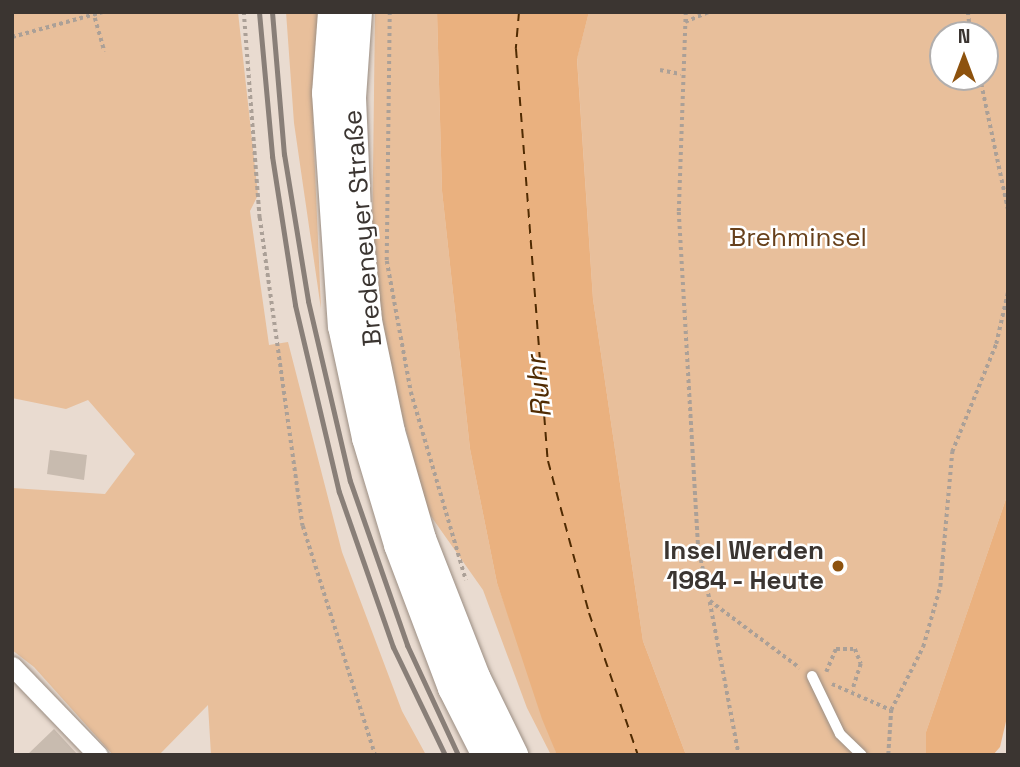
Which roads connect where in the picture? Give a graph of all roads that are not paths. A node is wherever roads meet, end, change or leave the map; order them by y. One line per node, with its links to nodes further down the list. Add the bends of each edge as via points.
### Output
1 (333, 12): 6 (main road, Bredeneyer Straße, via 327,93 343,326 367,438 399,545 453,688)
2 (357, 12): 7 (main road, Bredeneyer Straße, via 351,98 356,212 367,321 390,432 421,539 476,679)
3 (12, 666): 5 (street)
4 (812, 676): 8 (lane, via 840,734)
5 (98, 755)
6 (487, 755)
7 (513, 755)
8 (862, 755)

